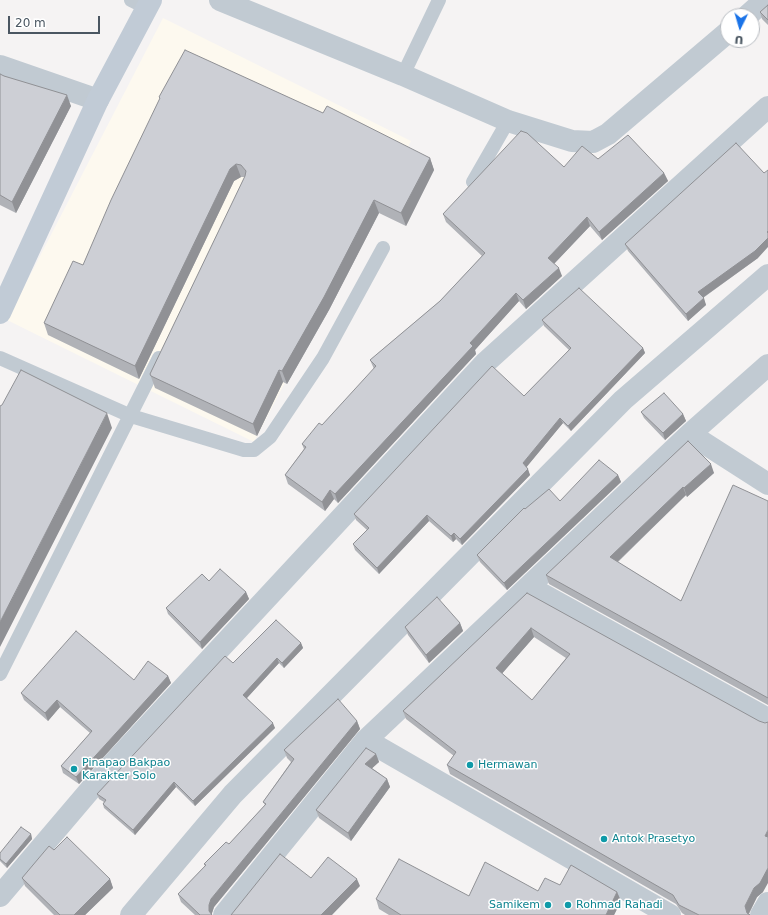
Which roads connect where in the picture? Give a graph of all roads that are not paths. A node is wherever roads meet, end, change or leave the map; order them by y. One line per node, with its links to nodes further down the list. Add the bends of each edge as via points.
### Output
1 (220, 0): 8 (street)
2 (439, 0): 8 (lane)
3 (765, 0): 5 (street)
4 (143, 3): 9 (street)
5 (756, 8)
6 (720, 39): 11 (street, via 608,134 592,142 572,141)
7 (0, 66): 9 (street)
8 (403, 75): 11 (street)
9 (98, 100): 15 (street)
10 (768, 107): 28 (street, via 485,363 107,770)
11 (508, 121): 12 (lane)
12 (473, 182)
13 (383, 248): 21 (lane, via 323,358 270,437 259,447 244,450)
14 (768, 275): 30 (street, via 618,406 233,794)
15 (0, 313)
16 (164, 346): 21 (lane)
17 (0, 358): 19 (lane)
18 (768, 365): 22 (street)
19 (25, 369): 20 (lane); 21 (lane)
20 (18, 382)
21 (131, 416): 25 (lane)
22 (690, 434): 23 (street); 24 (street)
23 (768, 484)
24 (529, 588): 26 (street); 27 (street)
25 (0, 674)
26 (768, 719)
27 (366, 740): 31 (street); 32 (street)
28 (0, 896)
29 (768, 903): 33 (street)
30 (131, 915)
31 (224, 915)
32 (670, 915)
33 (762, 915)

